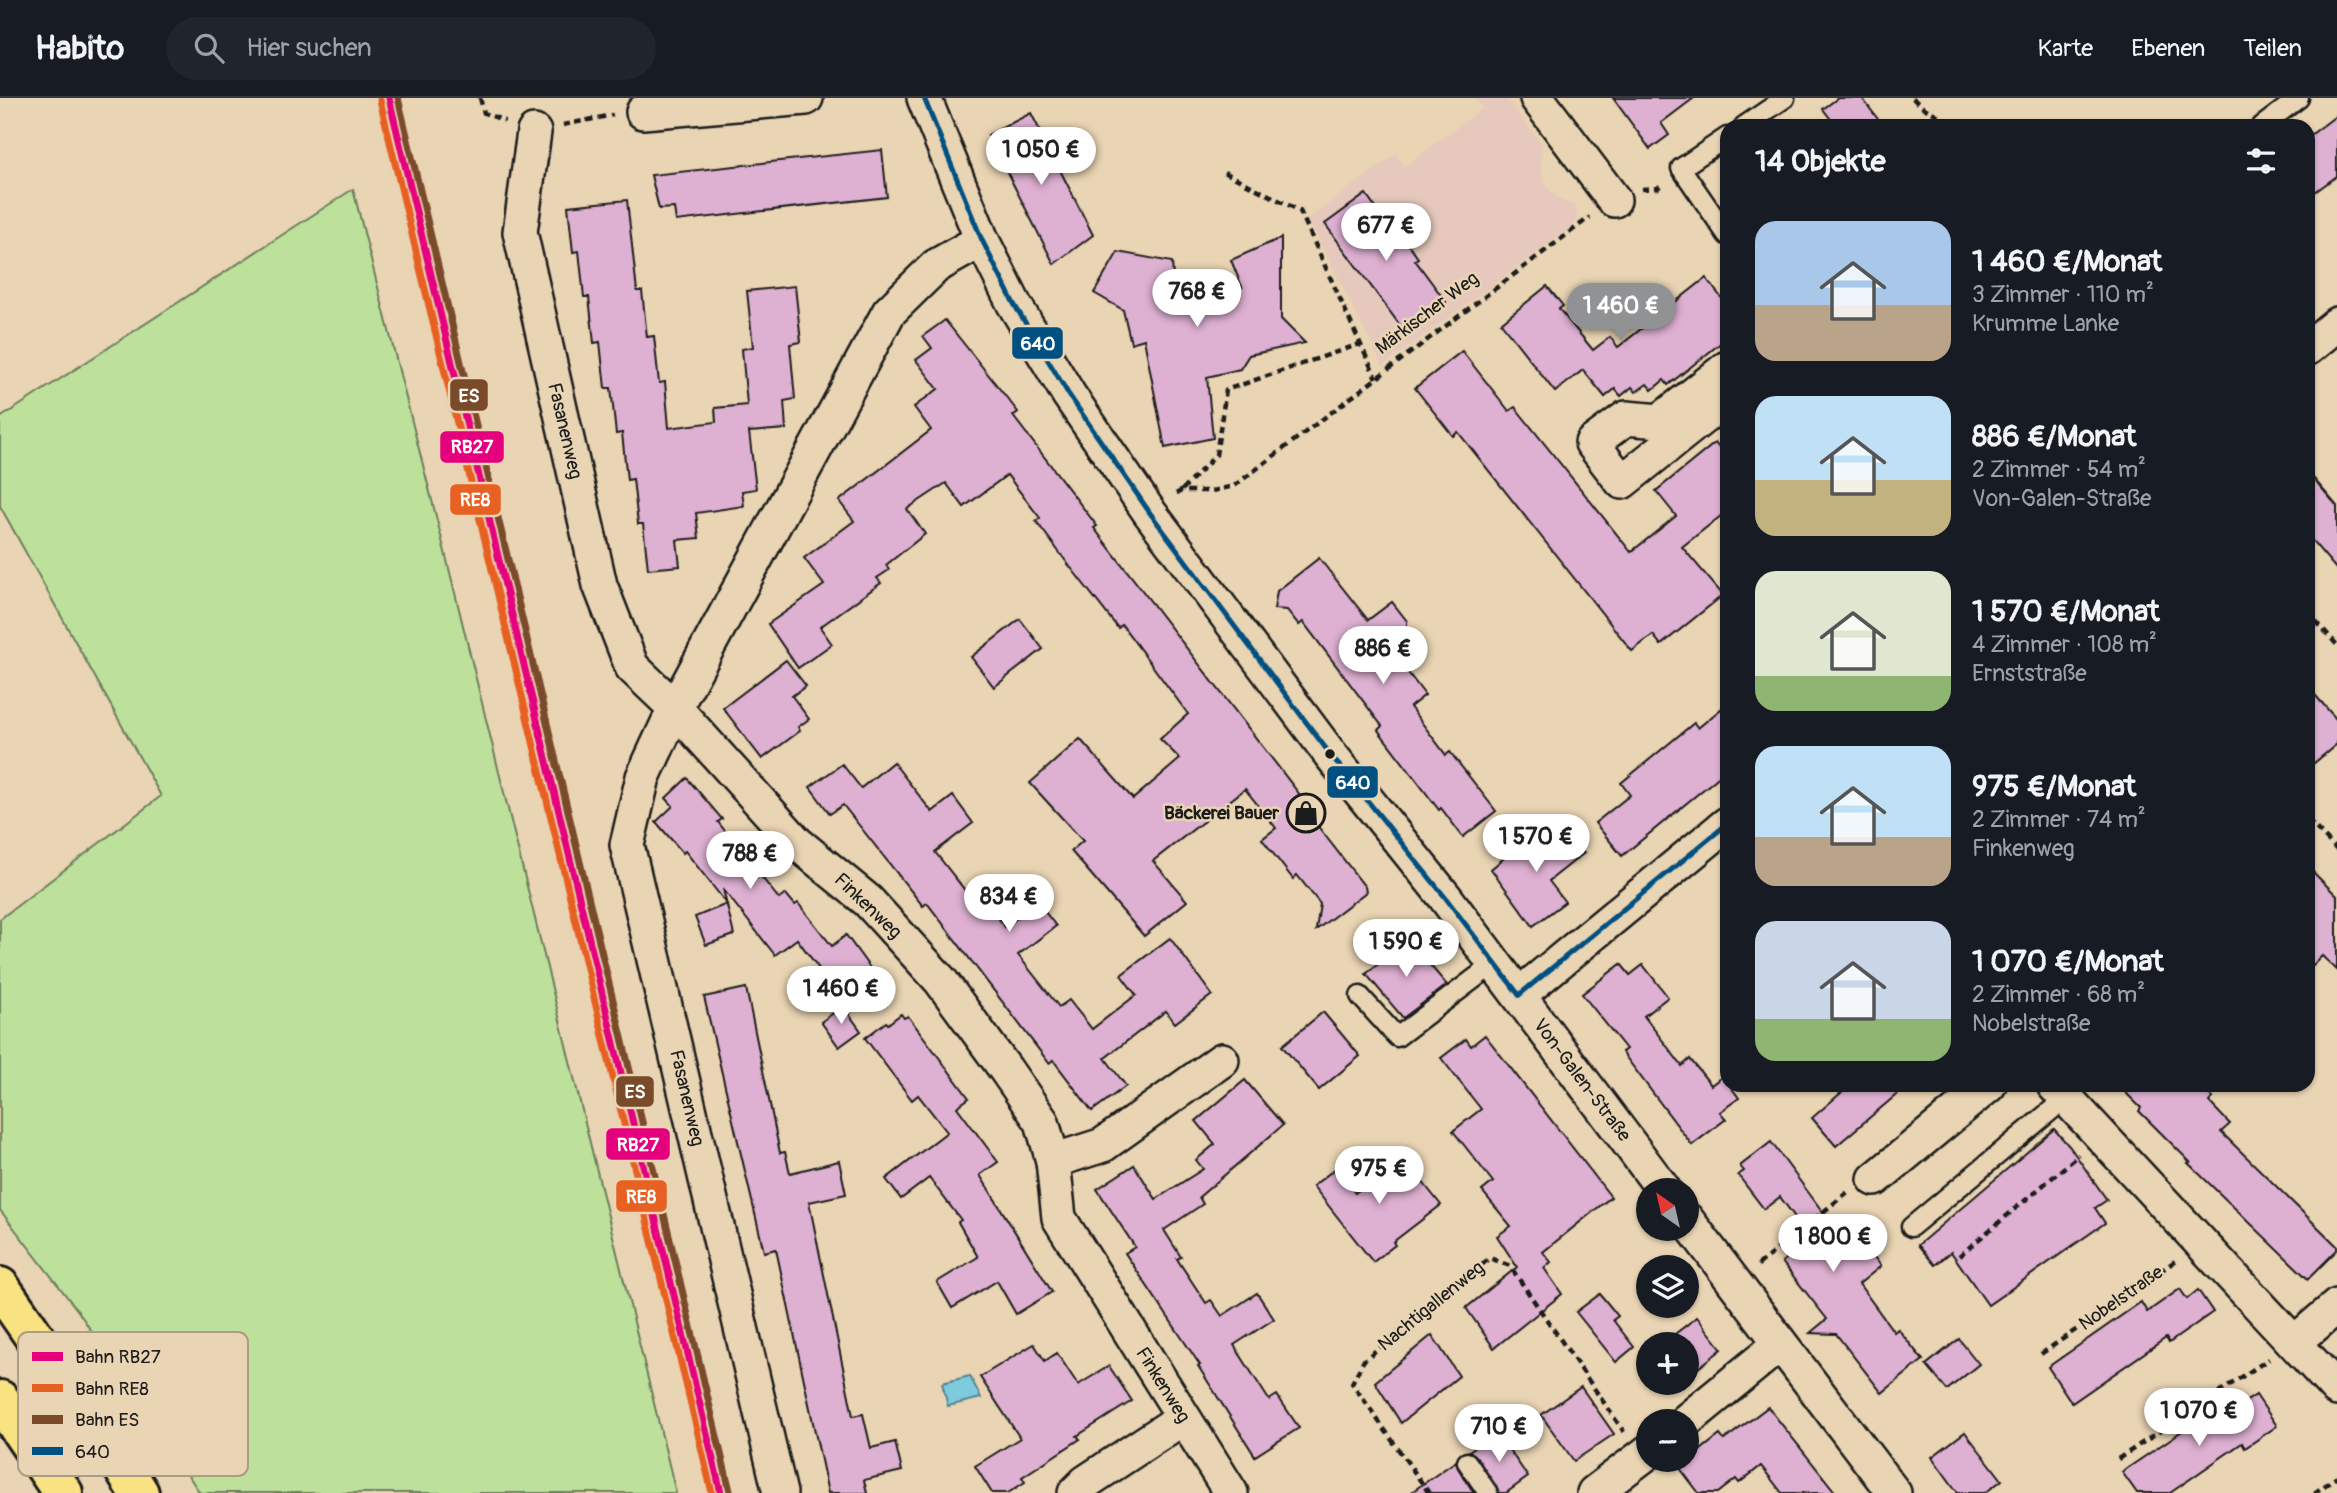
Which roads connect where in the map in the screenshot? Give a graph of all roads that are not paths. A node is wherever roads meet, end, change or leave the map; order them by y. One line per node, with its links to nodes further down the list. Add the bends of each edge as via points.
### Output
1 (806, 98): 6 (street)
2 (924, 98): 13 (street, Von-Galen-Straße)
3 (1537, 98): 11 (street)
4 (1785, 98): 7 (lane)
5 (2299, 98): 8 (lane)
6 (642, 112)
7 (1754, 119)
8 (2271, 119)
9 (534, 132): 18 (street, Fasanenweg, via 520,232 600,584 632,667)
10 (1720, 142): 12 (lane, via 1681,168)
11 (1614, 200)
12 (1720, 225)
13 (982, 240): 18 (street, Fasanenweg, via 936,266 889,312); 20 (street, Von-Galen-Straße, via 1055,372 1150,513 1330,754)
14 (2337, 324): 15 (street)
15 (2315, 342)
16 (1720, 374): 17 (street, via 1660,421 1626,418 1592,443 1622,482)
17 (1720, 404)
18 (676, 708): 26 (street, Finkenweg, via 797,843 869,901 941,981 1042,1122); 47 (street, Fasanenweg, via 643,777 627,845)
19 (1720, 830): 21 (street)
20 (1495, 963): 21 (street, Von-Galen-Straße); 22 (lane, via 1397,1037)
21 (1519, 995): 27 (street, Von-Galen-Straße)
22 (1360, 996)
23 (1222, 1060): 26 (street, via 1103,1145)
24 (1981, 1092): 28 (street)
25 (2060, 1092): 29 (lane); 34 (street)
26 (1054, 1161): 39 (street, Finkenweg, via 1059,1218)
27 (1655, 1178)
28 (1875, 1179)
29 (1911, 1227)
30 (1699, 1236): 35 (street)
31 (0, 1287): 33 (highway)
32 (2337, 1306): 34 (street)
33 (31, 1332)
34 (2295, 1342): 36 (street)
35 (1780, 1344): 38 (street); 52 (street)
36 (2337, 1389)
37 (0, 1400): 40 (highway)
38 (1699, 1410)
39 (1183, 1418): 48 (street); 49 (street, Finkenweg)
40 (18, 1427)
41 (1636, 1461): 51 (street)
42 (1467, 1462): 50 (lane)
43 (51, 1476): 45 (highway)
44 (128, 1476): 46 (highway)
45 (63, 1493)
46 (139, 1493)
47 (780, 1493)
48 (1075, 1493)
49 (1231, 1493)
50 (1488, 1493)
51 (1594, 1493)
52 (1894, 1493)

